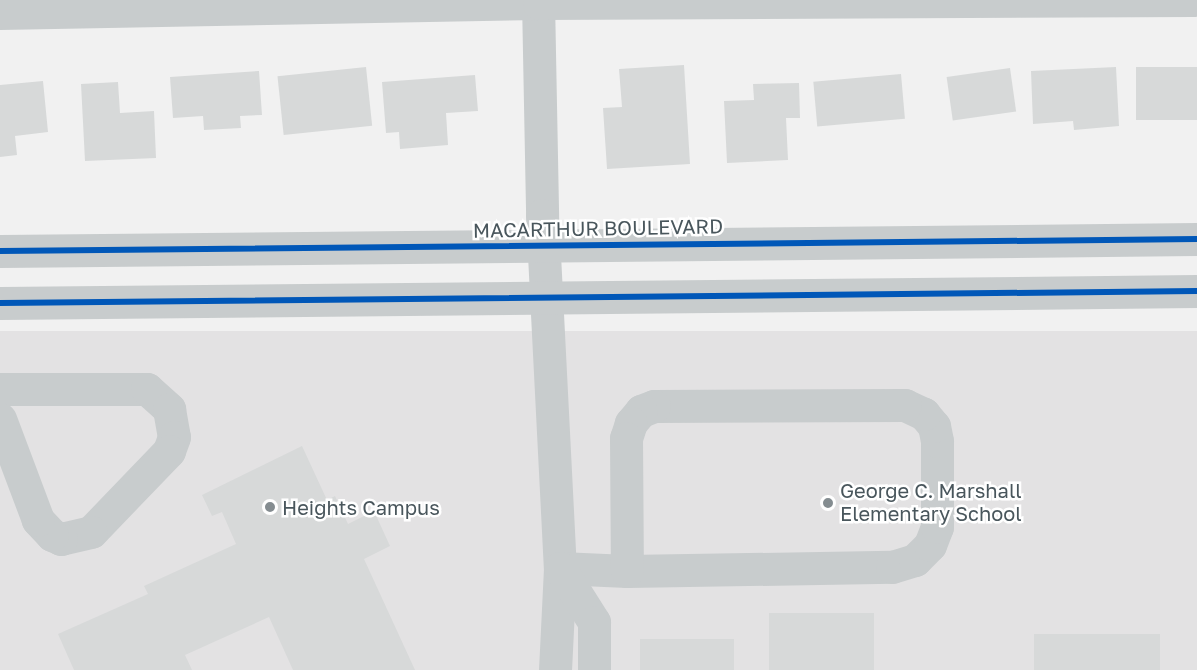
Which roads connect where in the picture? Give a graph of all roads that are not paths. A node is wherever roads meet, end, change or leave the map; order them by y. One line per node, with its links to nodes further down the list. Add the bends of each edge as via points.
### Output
1 (1193, 0): 2 (street)
2 (1110, 1): 3 (street)
3 (538, 2): 4 (street); 7 (street)
4 (103, 6): 5 (street)
5 (0, 13)
6 (1197, 238): 7 (street, MACARTHUR BOULEVARD)
7 (544, 245): 8 (street, MACARTHUR BOULEVARD); 10 (street)
8 (0, 251)
9 (1197, 291): 10 (street)
10 (547, 297): 11 (street); 14 (street)
11 (0, 303)
12 (0, 389): 13 (street, via 147,389 169,409 174,437 169,451 91,532 62,539 52,535 38,520)
13 (0, 419)
14 (560, 568): 15 (street); 16 (street); 17 (street, via 594,622)
15 (627, 571): 15 (street, via 892,567 915,560 930,545 937,527 938,441 934,426 924,414 905,405 654,406 641,411 626,438)
16 (555, 670)
17 (594, 670)

